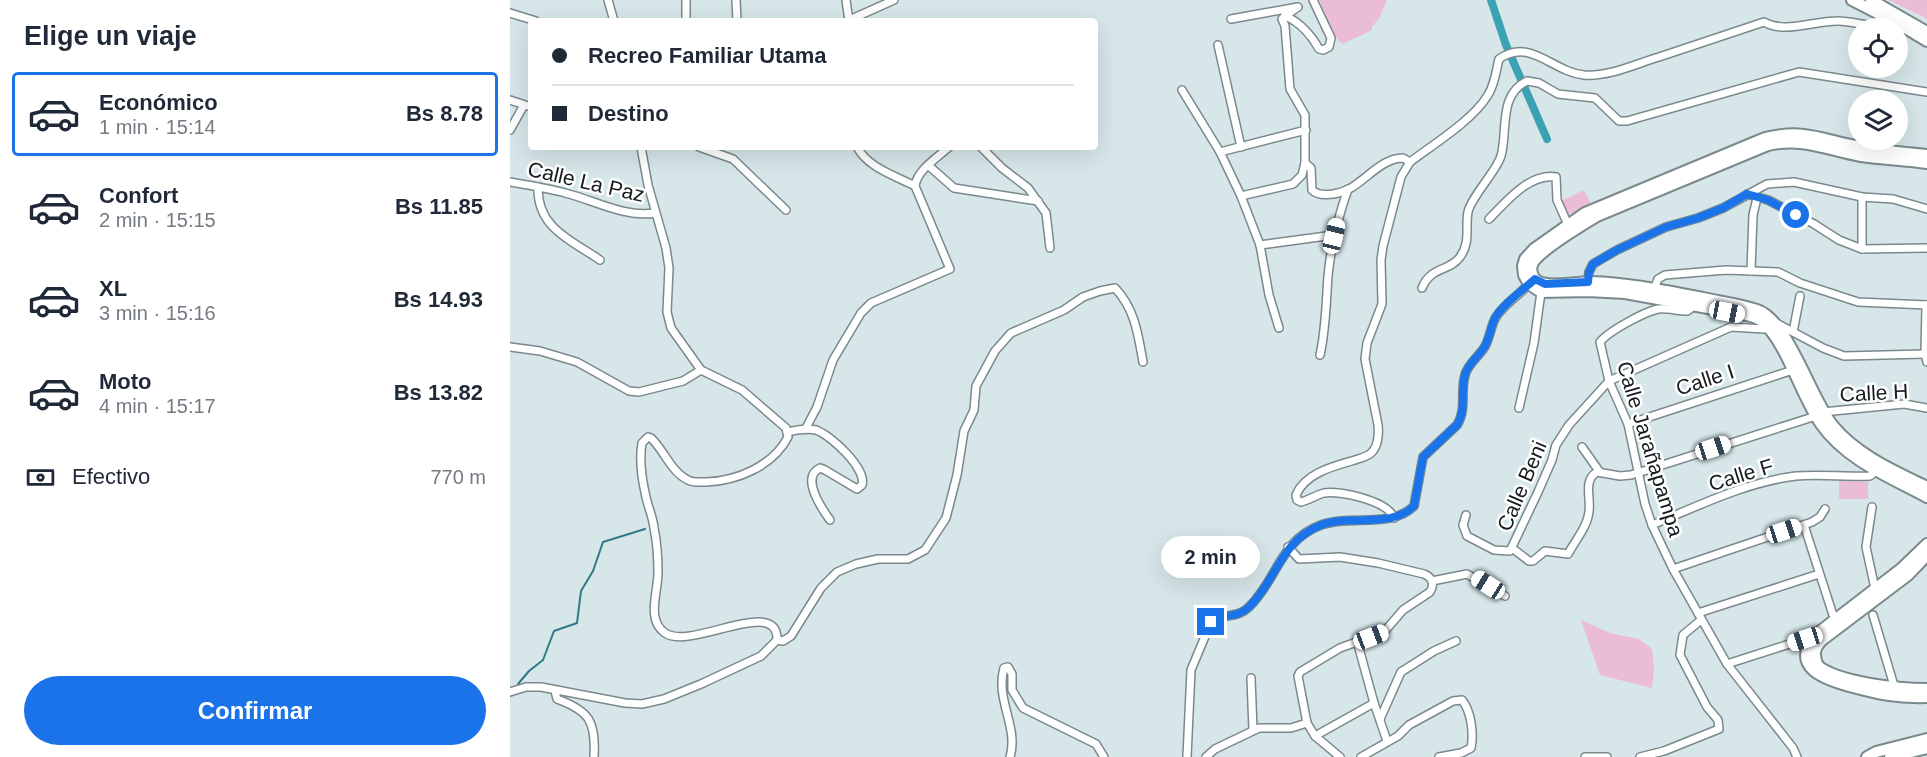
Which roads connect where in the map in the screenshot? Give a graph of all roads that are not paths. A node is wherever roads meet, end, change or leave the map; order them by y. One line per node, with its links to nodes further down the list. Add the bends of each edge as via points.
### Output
1 (608, 0): 11 (street)
2 (686, 0): 12 (street)
3 (736, 0): 13 (street)
4 (846, 0): 14 (street)
5 (894, 0): 15 (street)
6 (1313, 0): 10 (street, via 1331,38 1329,47 1319,49 1297,21)
7 (1851, 0): 16 (main road)
8 (1871, 0): 17 (main road)
9 (510, 13): 18 (street)
10 (1285, 16): 19 (street, via 1298,7); 31 (street, via 1282,20 1290,89 1305,115)
11 (613, 18)
12 (686, 18)
13 (737, 18)
14 (848, 18)
15 (855, 18)
16 (1894, 18)
17 (1897, 18)
18 (528, 19)
19 (1231, 19)
20 (1848, 22): 43 (street, via 1774,28 1764,22 1611,72 1585,75 1533,54 1512,52 1499,59 1488,96 1466,120)
21 (1908, 24): 23 (main road)
22 (1908, 26): 24 (main road)
23 (1927, 32)
24 (1927, 41)
25 (1218, 45): 32 (street)
26 (1182, 90): 39 (street)
27 (1927, 92): 70 (street, via 1798,72 1619,121 1594,98 1558,94 1527,81 1514,90 1506,111 1500,160 1468,211 1468,235 1462,254 1430,274)
28 (510, 100): 29 (street)
29 (527, 106): 30 (street)
30 (510, 130)
31 (1306, 130): 32 (street); 44 (street)
32 (1241, 147): 39 (street)
33 (642, 150): 58 (street)
34 (707, 150): 42 (street)
35 (722, 150): 42 (street)
36 (859, 150): 48 (street, via 876,167)
37 (946, 150): 46 (street)
38 (984, 150): 55 (street)
39 (1220, 152): 52 (street)
40 (1881, 154): 41 (main road); 45 (main road); 60 (main road, via 1806,134 1765,138 1603,204 1584,213)
41 (1927, 155)
42 (722, 156): 57 (street, via 733,159)
43 (1410, 162): 50 (street, via 1394,159); 101 (street, via 1401,177 1383,246 1382,304 1366,343 1365,359 1379,435 1375,448 1367,456 1311,477 1296,495 1301,502 1326,493 1345,494 1386,508)
44 (1305, 163): 50 (street, via 1311,168 1312,190 1316,194); 52 (street, via 1302,175 1293,184)
45 (1927, 163)
46 (928, 165): 48 (street); 55 (street, via 954,188)
47 (510, 182): 49 (street, Calle La Paz)
48 (915, 186): 90 (street, via 950,269 871,303 861,313 833,360)
49 (538, 187): 58 (street, Calle La Paz, via 634,213); 66 (street, via 550,225)
50 (1348, 189): 61 (street)
51 (1747, 194): 53 (street, via 1767,184 1794,182); 54 (street); 69 (street, via 1723,208 1666,227 1593,264)
52 (1241, 196): 62 (street)
53 (1862, 197): 56 (street, via 1893,199); 65 (street)
54 (1757, 198): 65 (street, via 1768,200); 67 (street)
55 (1038, 201): 63 (street, via 1046,213)
56 (1927, 209)
57 (786, 210)
58 (655, 213): 83 (street, via 669,268 668,321)
59 (1489, 219): 60 (street, via 1523,186 1547,175 1557,177 1557,200)
60 (1570, 228): 68 (main road, via 1534,249 1525,259 1523,271)
61 (1334, 236): 62 (street); 80 (street)
62 (1260, 245): 77 (street)
63 (1050, 248)
64 (1927, 248): 65 (street)
65 (1862, 249)
66 (600, 260)
67 (1751, 271): 72 (street, via 1665,275 1658,279); 75 (street, via 1778,272 1866,304)
68 (1532, 282): 69 (main road); 71 (main road); 101 (street, via 1494,320 1485,347 1467,369 1463,412 1457,425 1423,457 1414,506)
69 (1588, 287): 71 (main road); 72 (main road, via 1626,284)
70 (1422, 288)
71 (1541, 292): 86 (street)
72 (1653, 293): 74 (main road)
73 (1800, 296): 78 (street)
74 (1689, 300): 76 (main road); 85 (street, Calle Jarañapampa, via 1687,311 1659,309 1611,331 1600,342)
75 (1927, 305): 81 (street)
76 (1771, 325): 78 (street, via 1780,323); 84 (main road); 85 (street, via 1764,329 1731,327); 88 (main road, via 1795,357)
77 (1279, 328)
78 (1793, 332): 81 (street, via 1844,356)
79 (510, 347): 83 (street, via 577,362 629,391 683,381)
80 (1320, 355)
81 (1926, 358)
82 (1143, 362): 117 (street, via 1126,300 1115,288 1083,297 1064,310 1011,333 995,351 976,386 974,410 959,449 946,518 926,550 908,559 878,559 837,572 821,588 791,636)
83 (701, 370): 91 (street, via 742,390)
84 (1793, 370): 88 (main road); 89 (street, Calle I)
85 (1609, 381): 89 (street, Calle Jarañapampa); 107 (street, Calle Beni, via 1556,445)
86 (1519, 408)
87 (1927, 408): 88 (street, Calle H, via 1904,405)
88 (1819, 414): 93 (main road); 95 (street, Calle H)
89 (1628, 424): 95 (street, Calle Jarañapampa)
90 (806, 428): 91 (street); 102 (street, via 834,442 863,476 862,486 857,489 820,468 814,472 813,489)
91 (788, 432): 117 (street, via 786,441 768,461 737,477 712,482 687,480 651,438 642,442 641,450 645,495 656,545 658,627 665,634 682,638 765,622 776,630)
92 (1582, 447): 94 (street)
93 (1879, 467): 96 (main road); 97 (main road); 103 (street, Calle F, via 1870,476 1796,476 1758,484)
94 (1599, 471): 95 (street, Calle H, via 1620,476); 107 (street, via 1588,486 1589,514 1568,554 1545,551 1529,561)
95 (1638, 473): 103 (street, Calle Jarañapampa)
96 (1927, 488)
97 (1927, 497)
98 (1872, 507): 112 (street, via 1866,547 1874,584)
99 (1825, 509): 104 (street, via 1820,517)
100 (1466, 515): 107 (street, Calle Beni, via 1463,525 1467,536 1494,550 1508,552)
101 (1394, 518): 106 (street, via 1328,523)
102 (830, 520)
103 (1652, 525): 109 (street, Calle Jarañapampa)
104 (1804, 525): 109 (street); 110 (street)
105 (1927, 544): 112 (main road)
106 (1288, 547): 111 (street, via 1299,559 1340,557 1378,563 1424,574); 139 (street, via 1251,606 1237,615 1214,619 1209,626 1191,670)
107 (1512, 548)
108 (1927, 555): 112 (main road, via 1908,575)
109 (1673, 569): 115 (street, Calle Jarañapampa)
110 (1818, 574): 115 (street); 116 (street)
111 (1432, 581): 113 (street, via 1467,574); 118 (street, via 1430,592 1397,614 1388,629)
112 (1880, 591): 116 (main road)
113 (1505, 596)
114 (1873, 615): 126 (street)
115 (1700, 617): 121 (street, Calle Jarañapampa); 146 (street, via 1683,635 1680,655 1718,720 1719,729)
116 (1838, 622): 120 (main road)
117 (777, 640): 124 (street, via 761,656 664,699 625,703)
118 (1357, 641): 128 (street); 130 (street, via 1300,672 1298,683)
119 (1456, 641): 129 (street, via 1401,672)
120 (1813, 643): 121 (street, via 1805,639); 126 (main road, via 1815,659 1823,670)
121 (1727, 664): 147 (street, Calle Jarañapampa)
122 (1251, 678): 131 (street)
123 (1927, 689): 126 (main road)
124 (555, 691): 125 (street, via 526,687); 136 (street, via 557,699 590,718)
125 (510, 692)
126 (1895, 693): 127 (main road)
127 (1927, 697)
128 (1374, 703): 129 (street); 132 (street)
129 (1380, 719): 134 (street)
130 (1307, 723): 131 (street); 132 (street)
131 (1253, 730): 140 (street)
132 (1315, 736): 141 (street)
133 (1927, 739): 148 (main road)
134 (1387, 741): 142 (street); 143 (street, via 1409,725 1462,700 1467,706 1471,747)
135 (1927, 748): 149 (main road)
136 (594, 757)
137 (1010, 757): 138 (street, via 1010,726 1001,692 1004,668 1012,674 1012,690 1023,708 1096,744)
138 (1104, 757)
139 (1187, 757)
140 (1206, 757)
141 (1340, 757)
142 (1361, 757)
143 (1439, 757)
144 (1584, 757): 145 (street)
145 (1608, 757)
146 (1640, 757)
147 (1797, 757)
148 (1867, 757)
149 (1890, 757)

